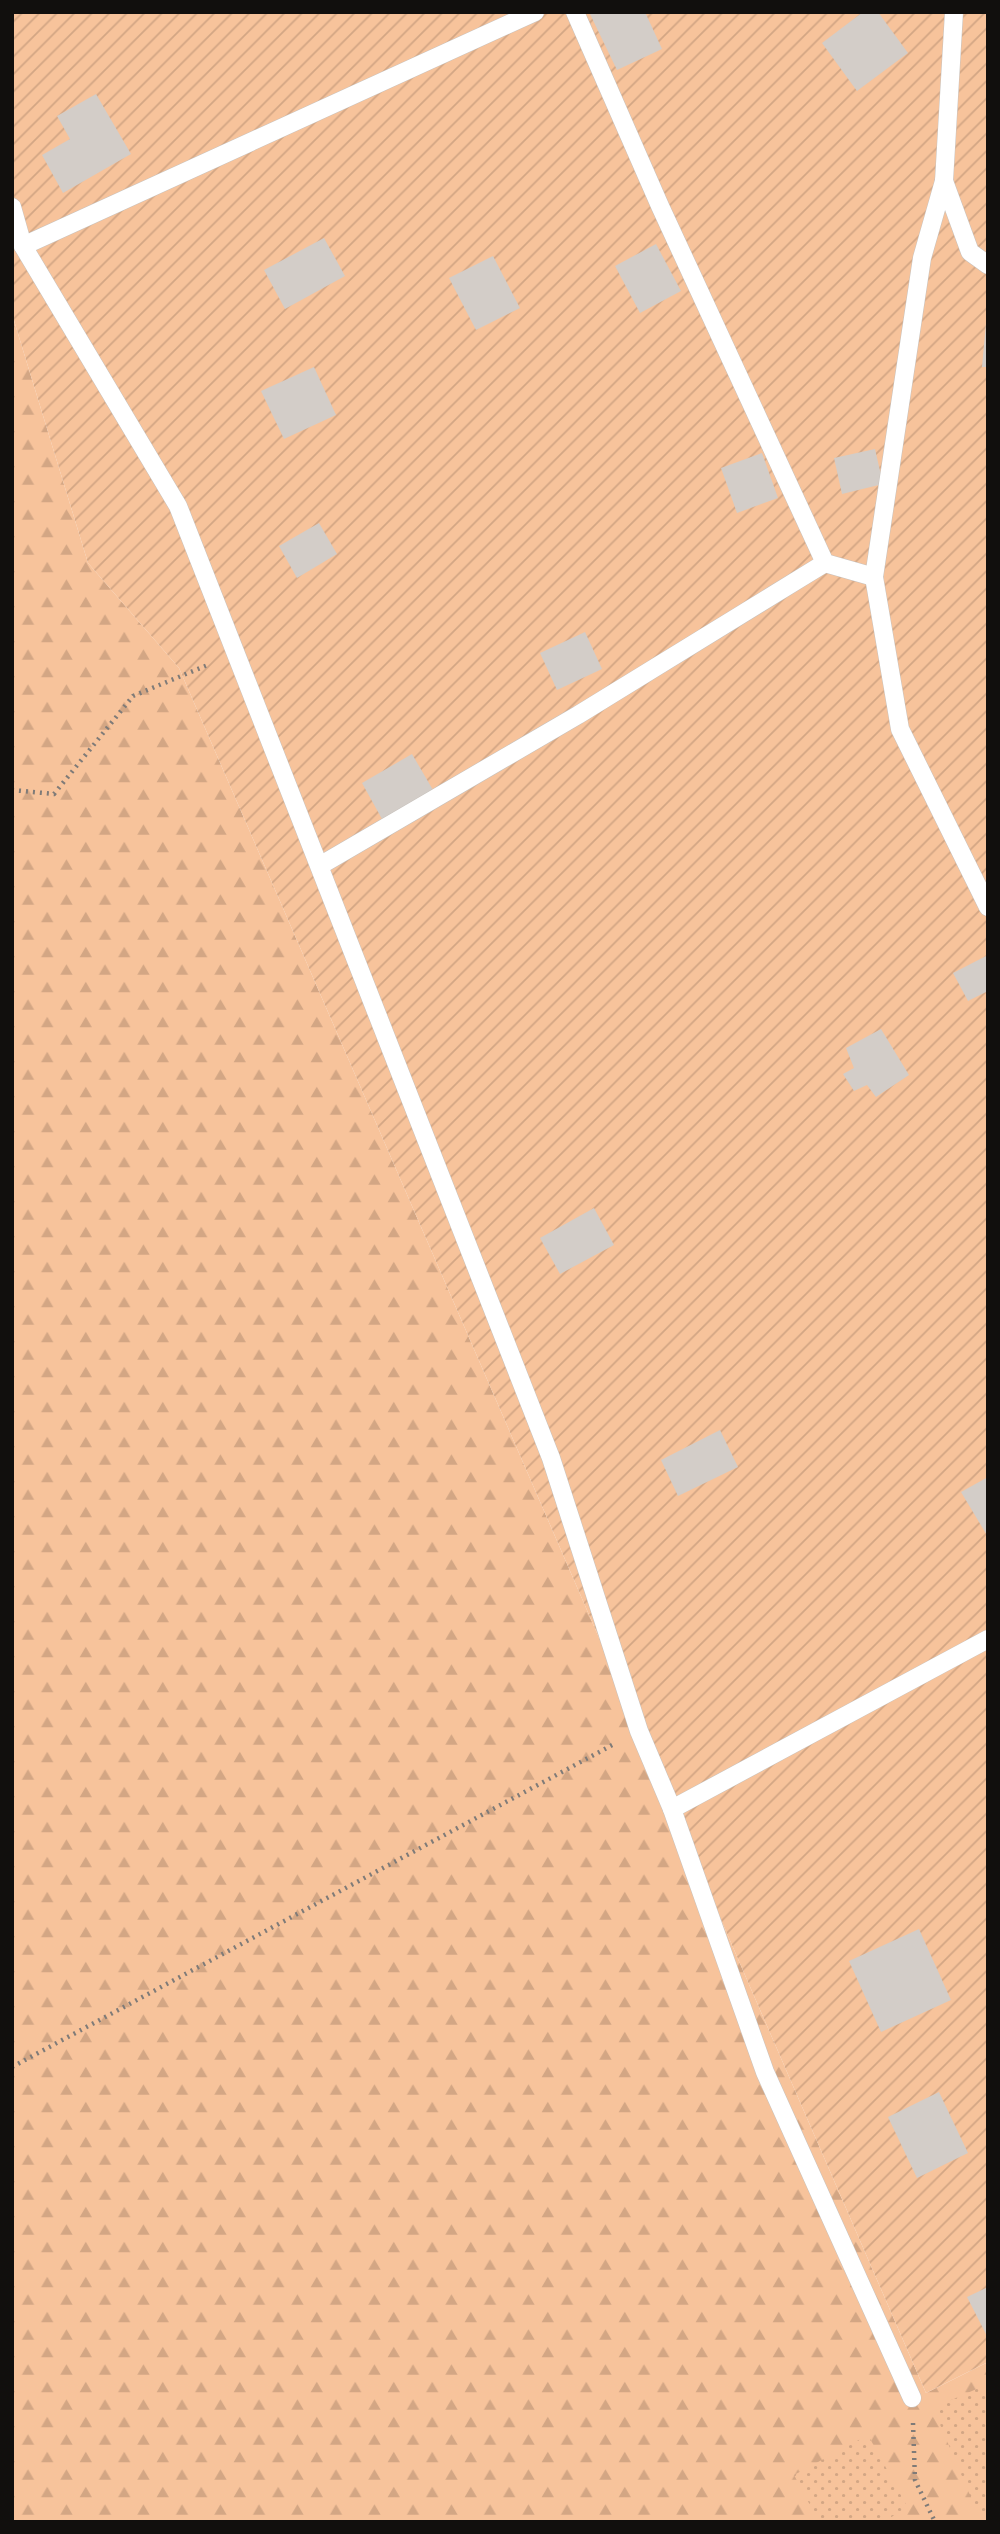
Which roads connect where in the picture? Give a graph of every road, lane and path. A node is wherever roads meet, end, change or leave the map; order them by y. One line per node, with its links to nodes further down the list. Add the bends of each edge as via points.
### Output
1 (535, 12): 6 (lane)
2 (575, 12): 8 (lane)
3 (954, 12): 4 (lane)
4 (944, 181): 7 (lane, via 970,252); 9 (lane, via 922,258)
5 (12, 207): 6 (lane)
6 (23, 246): 10 (lane, via 178,506)
7 (988, 265)
8 (825, 563): 9 (lane); 12 (lane)
9 (874, 577): 13 (lane, via 900,729)
10 (236, 652): 11 (path, via 133,696 54,794); 12 (lane)
11 (12, 790)
12 (321, 865): 15 (lane, via 551,1458)
13 (988, 907)
14 (988, 1639): 16 (lane)
15 (639, 1731): 16 (lane); 17 (path)
16 (672, 1808): 18 (lane, via 765,2072)
17 (12, 2067)
18 (912, 2398): 19 (path, via 915,2480)
19 (935, 2522)

